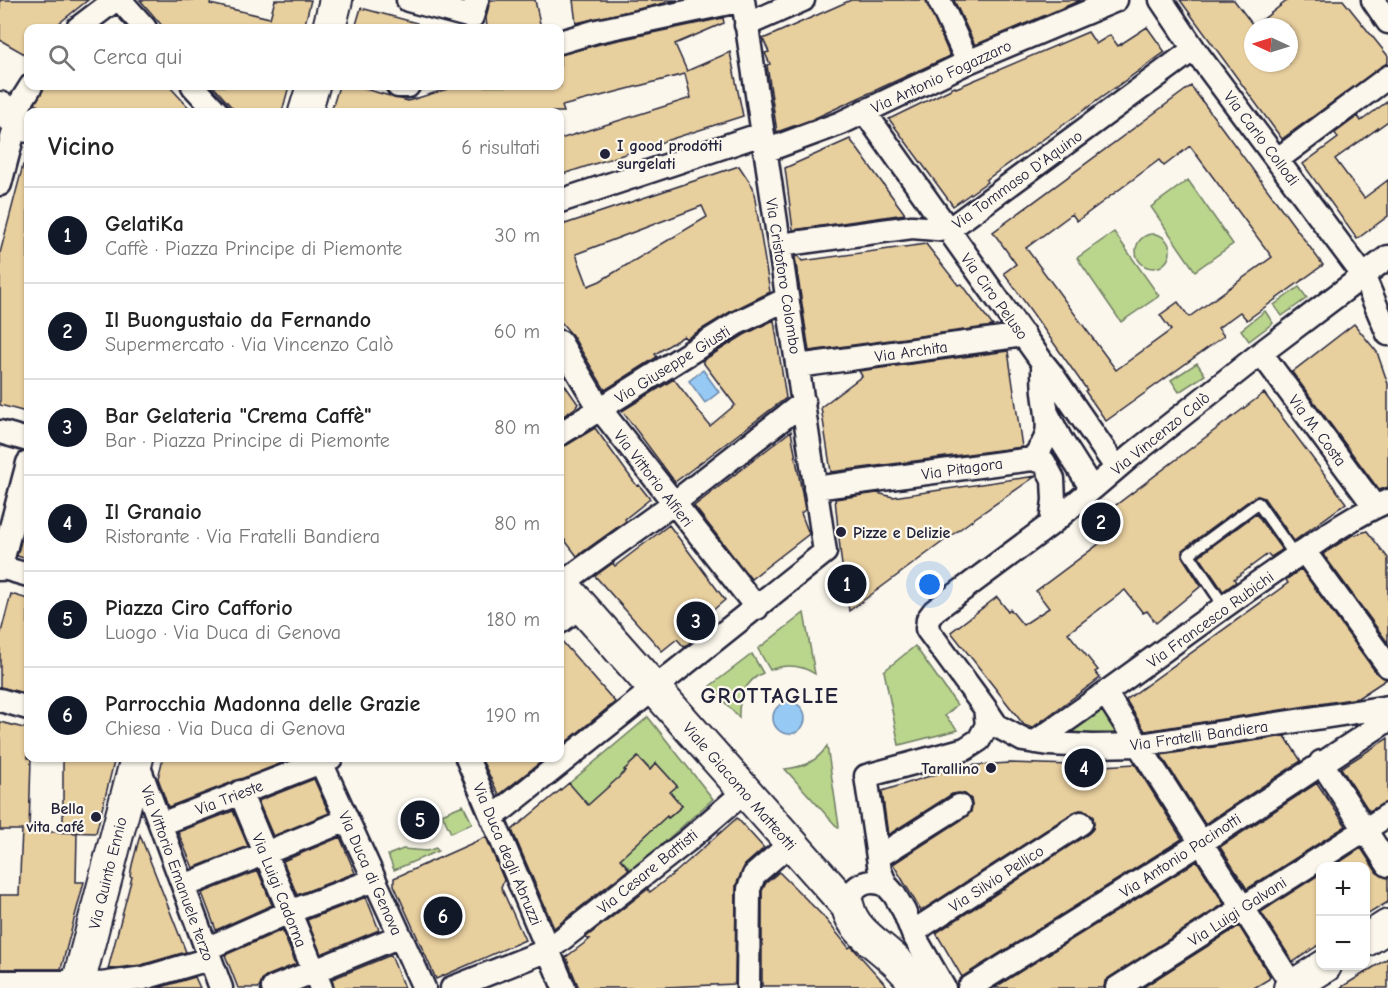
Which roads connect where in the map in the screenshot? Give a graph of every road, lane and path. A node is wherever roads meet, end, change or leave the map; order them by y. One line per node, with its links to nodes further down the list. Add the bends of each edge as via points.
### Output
1 (115, 0): 13 (street)
2 (120, 0): 14 (street)
3 (336, 0): 15 (street)
4 (408, 0): 11 (street)
5 (743, 0): 16 (street, Via Cristoforo Colombo); 17 (street)
6 (803, 0): 16 (street)
7 (939, 0): 19 (street)
8 (1116, 0): 19 (street, Via Antonio Fogazzaro)
9 (1161, 0): 18 (street, Via Carlo Collodi)
10 (1373, 0): 12 (street)
11 (475, 15)
12 (1388, 22)
13 (83, 24)
14 (141, 24)
15 (330, 24)
16 (746, 25): 28 (street, Via Cristoforo Colombo)
17 (564, 41)
18 (1194, 49): 29 (street, Via Carlo Collodi); 32 (street, Via Tommaso D'Aquino)
19 (968, 62): 26 (street, Via Antonio Fogazzaro)
20 (1388, 77): 29 (street)
21 (29, 90): 27 (street)
22 (198, 90): 24 (street)
23 (312, 90): 25 (street)
24 (213, 108)
25 (306, 108)
26 (864, 111): 28 (street, Via Antonio Fogazzaro, via 841,123); 32 (street, Via Ciro Peluso)
27 (14, 117): 30 (street)
28 (763, 143): 31 (street, Via Antonio Fogazzaro); 33 (street, Via Cristoforo Colombo)
29 (1278, 159): 35 (street, Via Carlo Collodi)
30 (0, 184)
31 (564, 200)
32 (948, 230): 33 (street, Via Tommaso D'Aquino, via 912,227); 38 (street, Via Ciro Peluso)
33 (780, 245): 36 (street, Via Cristoforo Colombo)
34 (1388, 257): 35 (street, Via Vincenzo Calò)
35 (1363, 275): 37 (street, Via Carlo Collodi); 40 (street, Via Vincenzo Calò)
36 (787, 299): 42 (street, Via Cristoforo Colombo); 44 (street, Via Giuseppe Giusti, via 737,323)
37 (1388, 334)
38 (1024, 335): 41 (street, Via Ciro Peluso); 42 (street, Via Archita)
39 (564, 349): 44 (street, Via Vittorio Alfieri)
40 (1261, 353): 50 (street, Via Vincenzo Calò); 55 (street, Via M. Costa)
41 (1043, 363): 45 (street); 50 (street, Via Ciro Peluso)
42 (798, 366): 43 (street, Via Cristoforo Colombo)
43 (804, 402): 52 (street, Via Cristoforo Colombo); 54 (street)
44 (600, 409): 47 (street, Via Giuseppe Giusti); 54 (street, Via Vittorio Alfieri)
45 (1048, 415): 49 (street, via 1044,446); 53 (street)
46 (0, 432): 48 (street)
47 (564, 432)
48 (24, 439)
49 (1032, 459): 52 (street, Via Pitagora); 56 (street, via 1044,462 1053,479)
50 (1116, 467): 53 (street, Via Vincenzo Calò)
51 (24, 478): 58 (street)
52 (816, 488): 62 (street, Via Cristoforo Colombo, via 825,552)
53 (1092, 489): 56 (street, Via Vincenzo Calò)
54 (674, 503): 60 (street); 62 (street, Via Vittorio Alfieri)
55 (1382, 504): 57 (street, Via Francesco Rubichi, via 1338,527)
56 (1051, 524): 63 (street, Via Vincenzo Calò)
57 (1300, 554): 61 (street, Via Francesco Rubichi); 61 (lane, via 1258,503 1189,554); 64 (street)
58 (0, 568): 59 (street)
59 (24, 574)
60 (565, 598): 65 (street, Viale Giacomo Matteotti)
61 (1224, 606): 66 (street, Via Francesco Rubichi)
62 (756, 608): 65 (street)
63 (933, 611): 70 (street, Via Fratelli Bandiera, via 927,629)
64 (1388, 666)
65 (655, 690): 74 (street); 82 (street, Viale Giacomo Matteotti)
66 (1106, 694): 72 (street, Via Francesco Rubichi); 73 (street)
67 (0, 700): 68 (street)
68 (24, 707)
69 (1388, 707): 73 (street, Via Fratelli Bandiera)
70 (985, 708): 72 (street, Via Fratelli Bandiera, via 998,726); 94 (street, via 987,725 979,740 965,748 866,776)
71 (1388, 720): 81 (street, Via Antonio Pacinotti)
72 (1035, 742): 73 (street, Via Fratelli Bandiera)
73 (1140, 745): 92 (street)
74 (564, 761)
75 (135, 762): 115 (street, Via Quinto Ennio)
76 (138, 762): 88 (street, Via Vittorio Emanuele terzo)
77 (316, 762): 83 (street, Via Trieste)
78 (325, 762): 87 (street, Via Duca di Genova)
79 (469, 762): 86 (street, Via Duca degli Abruzzi)
80 (563, 762): 86 (street)
81 (1322, 762): 90 (street); 92 (street, Via Antonio Pacinotti)
82 (745, 791): 91 (street, Viale Giacomo Matteotti); 108 (street, Via Cesare Battisti)
83 (240, 792): 88 (street, Via Trieste); 93 (street, Via Luigi Cadorna)
84 (959, 806): 94 (street)
85 (1388, 815): 90 (street, Via Luigi Galvani)
86 (492, 818): 108 (street, Via Duca degli Abruzzi)
87 (347, 820): 93 (street); 96 (street, Via Duca di Genova)
88 (161, 824): 98 (street, Via Vittorio Emanuele terzo)
89 (1081, 824): 104 (street, Via Silvio Pellico)
90 (1366, 829): 95 (street); 100 (street, Via Luigi Galvani)
91 (791, 843): 99 (street, Viale Giacomo Matteotti); 121 (street, via 754,875 749,889)
92 (1201, 843): 100 (street); 124 (street, Via Antonio Pacinotti)
93 (265, 854): 98 (street); 102 (street, Via Luigi Cadorna)
94 (878, 857): 97 (street)
95 (1388, 865)
96 (374, 880): 102 (street); 105 (street, Via Duca di Genova)
97 (886, 885): 99 (street, via 873,881 860,884 852,892); 101 (street)
98 (184, 886): 109 (street, Via Vittorio Emanuele terzo)
99 (848, 907): 107 (street, Viale Giacomo Matteotti, via 852,919)
100 (1242, 908): 125 (street, Via Luigi Galvani); 126 (street)
101 (904, 911): 104 (street); 107 (street, via 903,925 895,935 883,941)
102 (289, 912): 109 (street); 112 (street, Via Luigi Cadorna)
103 (1388, 926): 106 (street)
104 (913, 934): 123 (street)
105 (400, 936): 112 (street); 118 (street, Via Duca di Genova)
106 (1370, 937)
107 (868, 938): 111 (street, Viale Giacomo Matteotti)
108 (548, 950): 119 (street, Via Cesare Battisti); 120 (street, Via Duca degli Abruzzi)
109 (208, 954): 114 (street); 116 (street, Via Vittorio Emanuele terzo)
110 (1319, 970): 126 (street)
111 (902, 976): 122 (street, Viale Giacomo Matteotti)
112 (317, 979): 117 (street)
113 (0, 982): 115 (street)
114 (145, 983): 115 (street)
115 (78, 985)
116 (221, 988)
117 (273, 988)
118 (424, 988)
119 (452, 988)
120 (564, 988)
121 (748, 988)
122 (920, 988)
123 (944, 988)
124 (969, 988)
125 (1117, 988)
126 (1292, 988)

